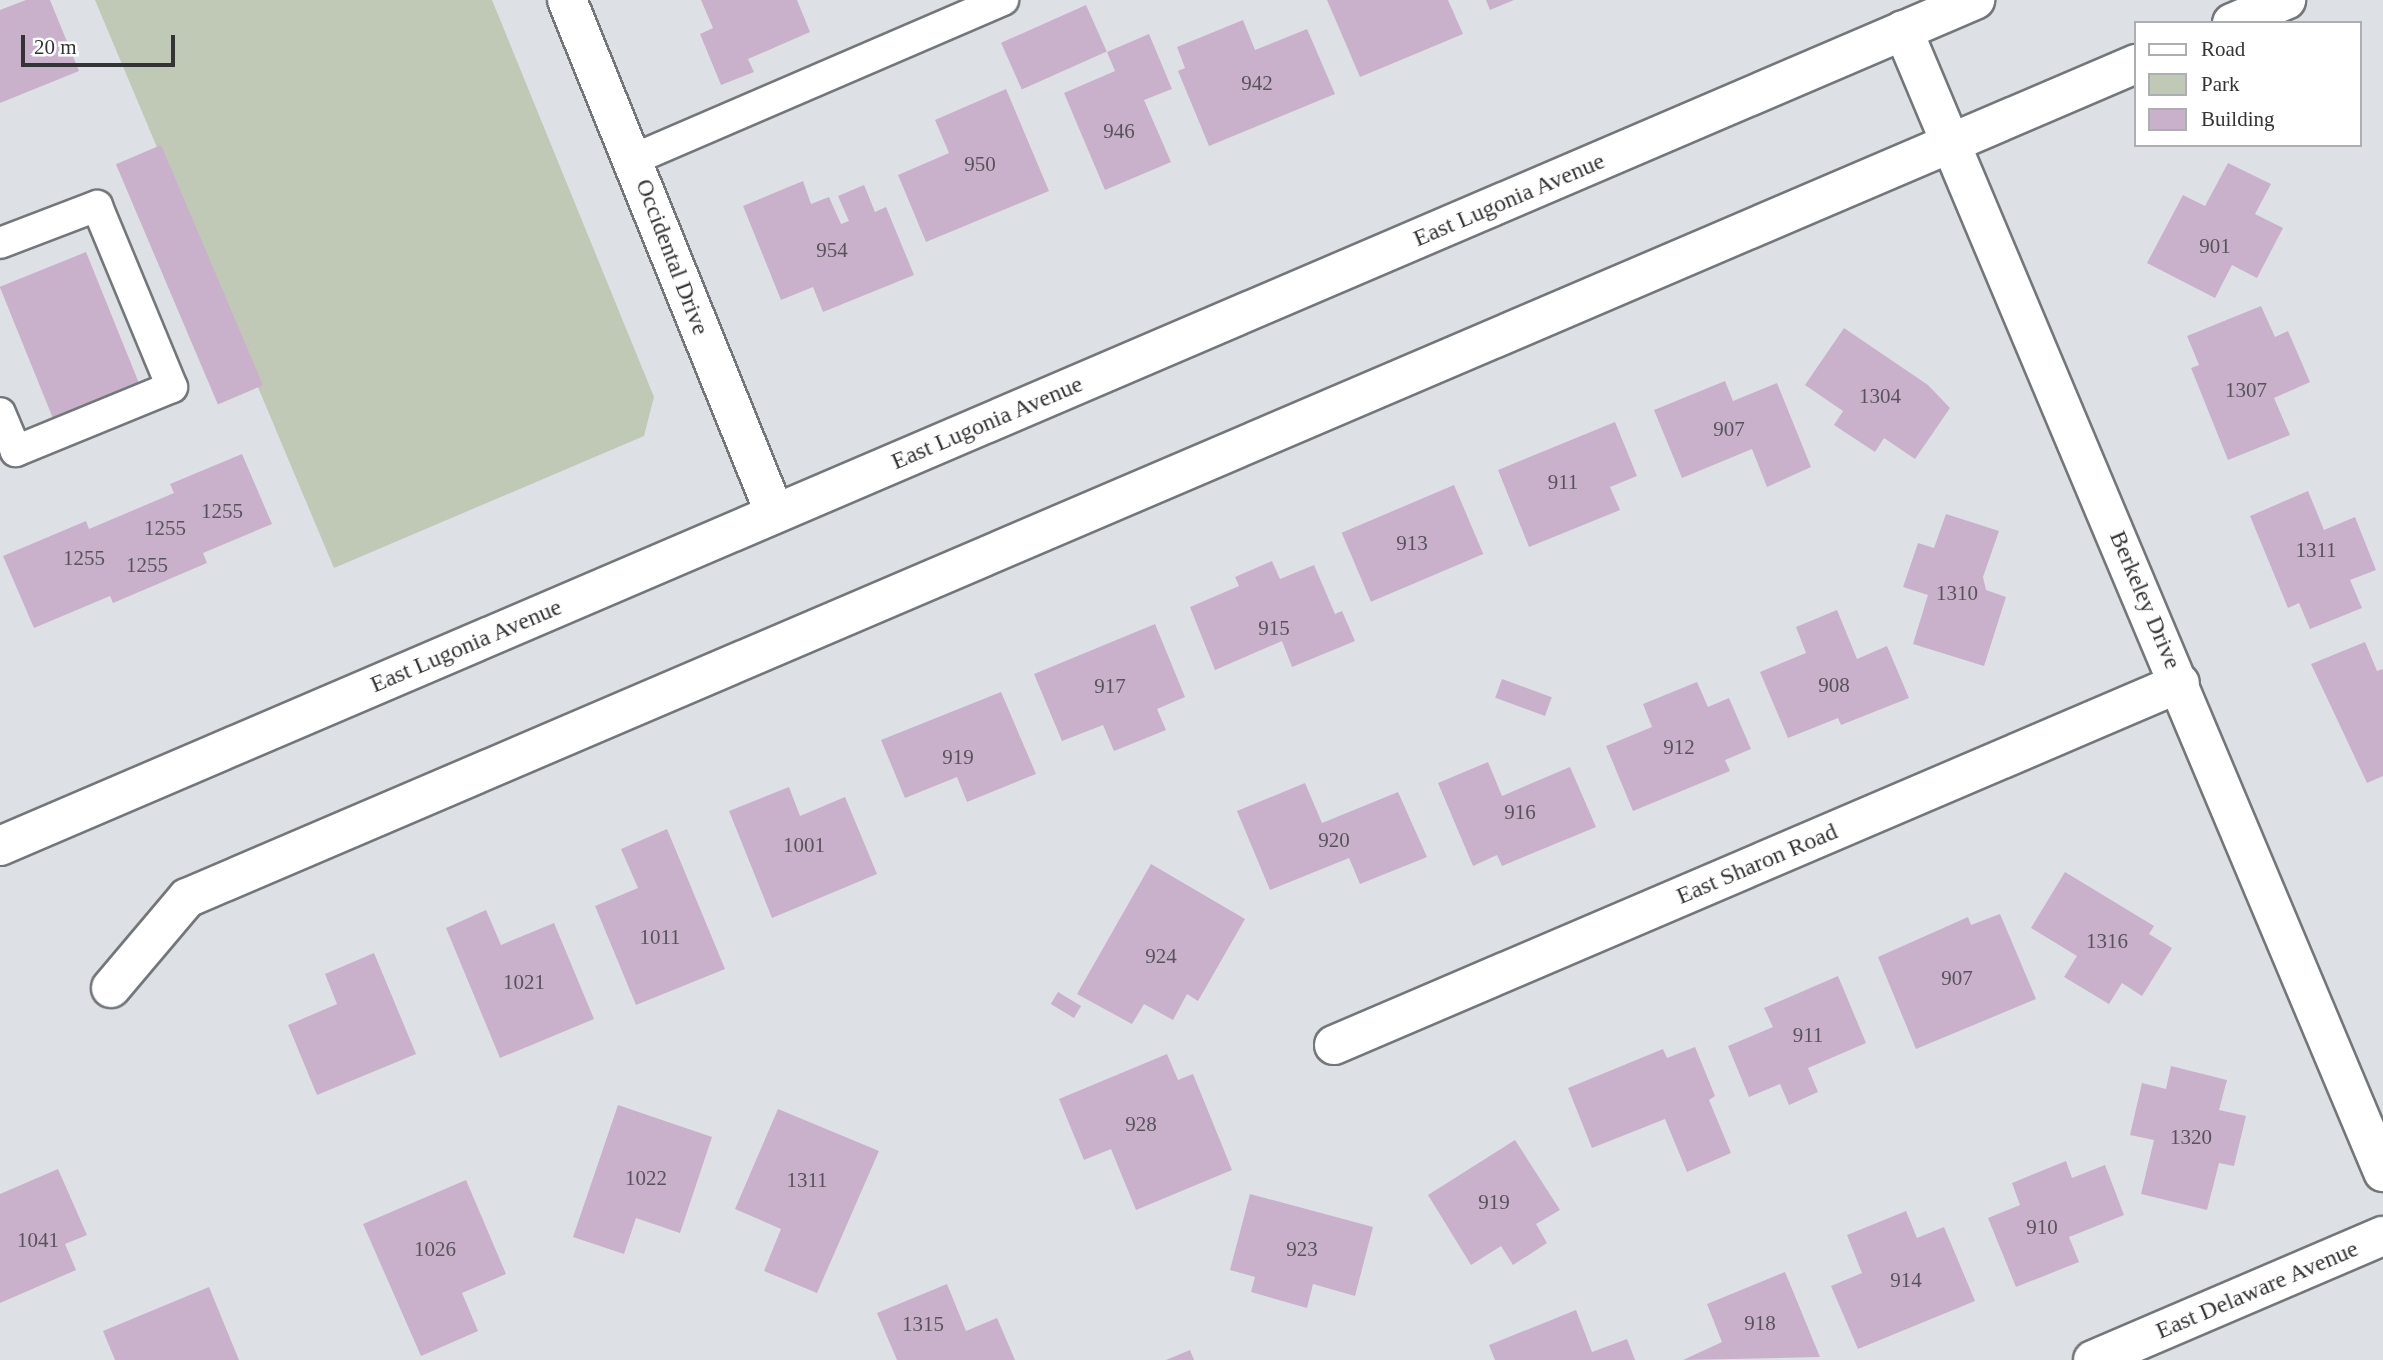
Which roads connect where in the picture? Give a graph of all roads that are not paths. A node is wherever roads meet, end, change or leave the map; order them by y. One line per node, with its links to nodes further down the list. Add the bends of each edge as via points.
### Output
1 (567, 0): 9 (street, Occidental Drive)
2 (1003, 0): 9 (lane)
3 (1975, 0): 6 (street, East Lugonia Avenue)
4 (2286, 0): 5 (street)
5 (2237, 21)
6 (1903, 30): 8 (street, Berkeley Drive); 12 (street, East Lugonia Avenue)
7 (2134, 65): 8 (street)
8 (1951, 143): 13 (street, Berkeley Drive); 15 (street, via 187,898)
9 (634, 159): 12 (street, Occidental Drive)
10 (0, 243): 11 (lane, via 97,206 172,387 16,451)
11 (0, 413)
12 (775, 514): 14 (street, East Lugonia Avenue)
13 (2180, 682): 16 (street, East Sharon Road); 17 (street, Berkeley Drive)
14 (0, 846)
15 (111, 988)
16 (1334, 1045)
17 (2383, 1172)
18 (2383, 1236): 19 (street, East Delaware Avenue)
19 (2093, 1360)

